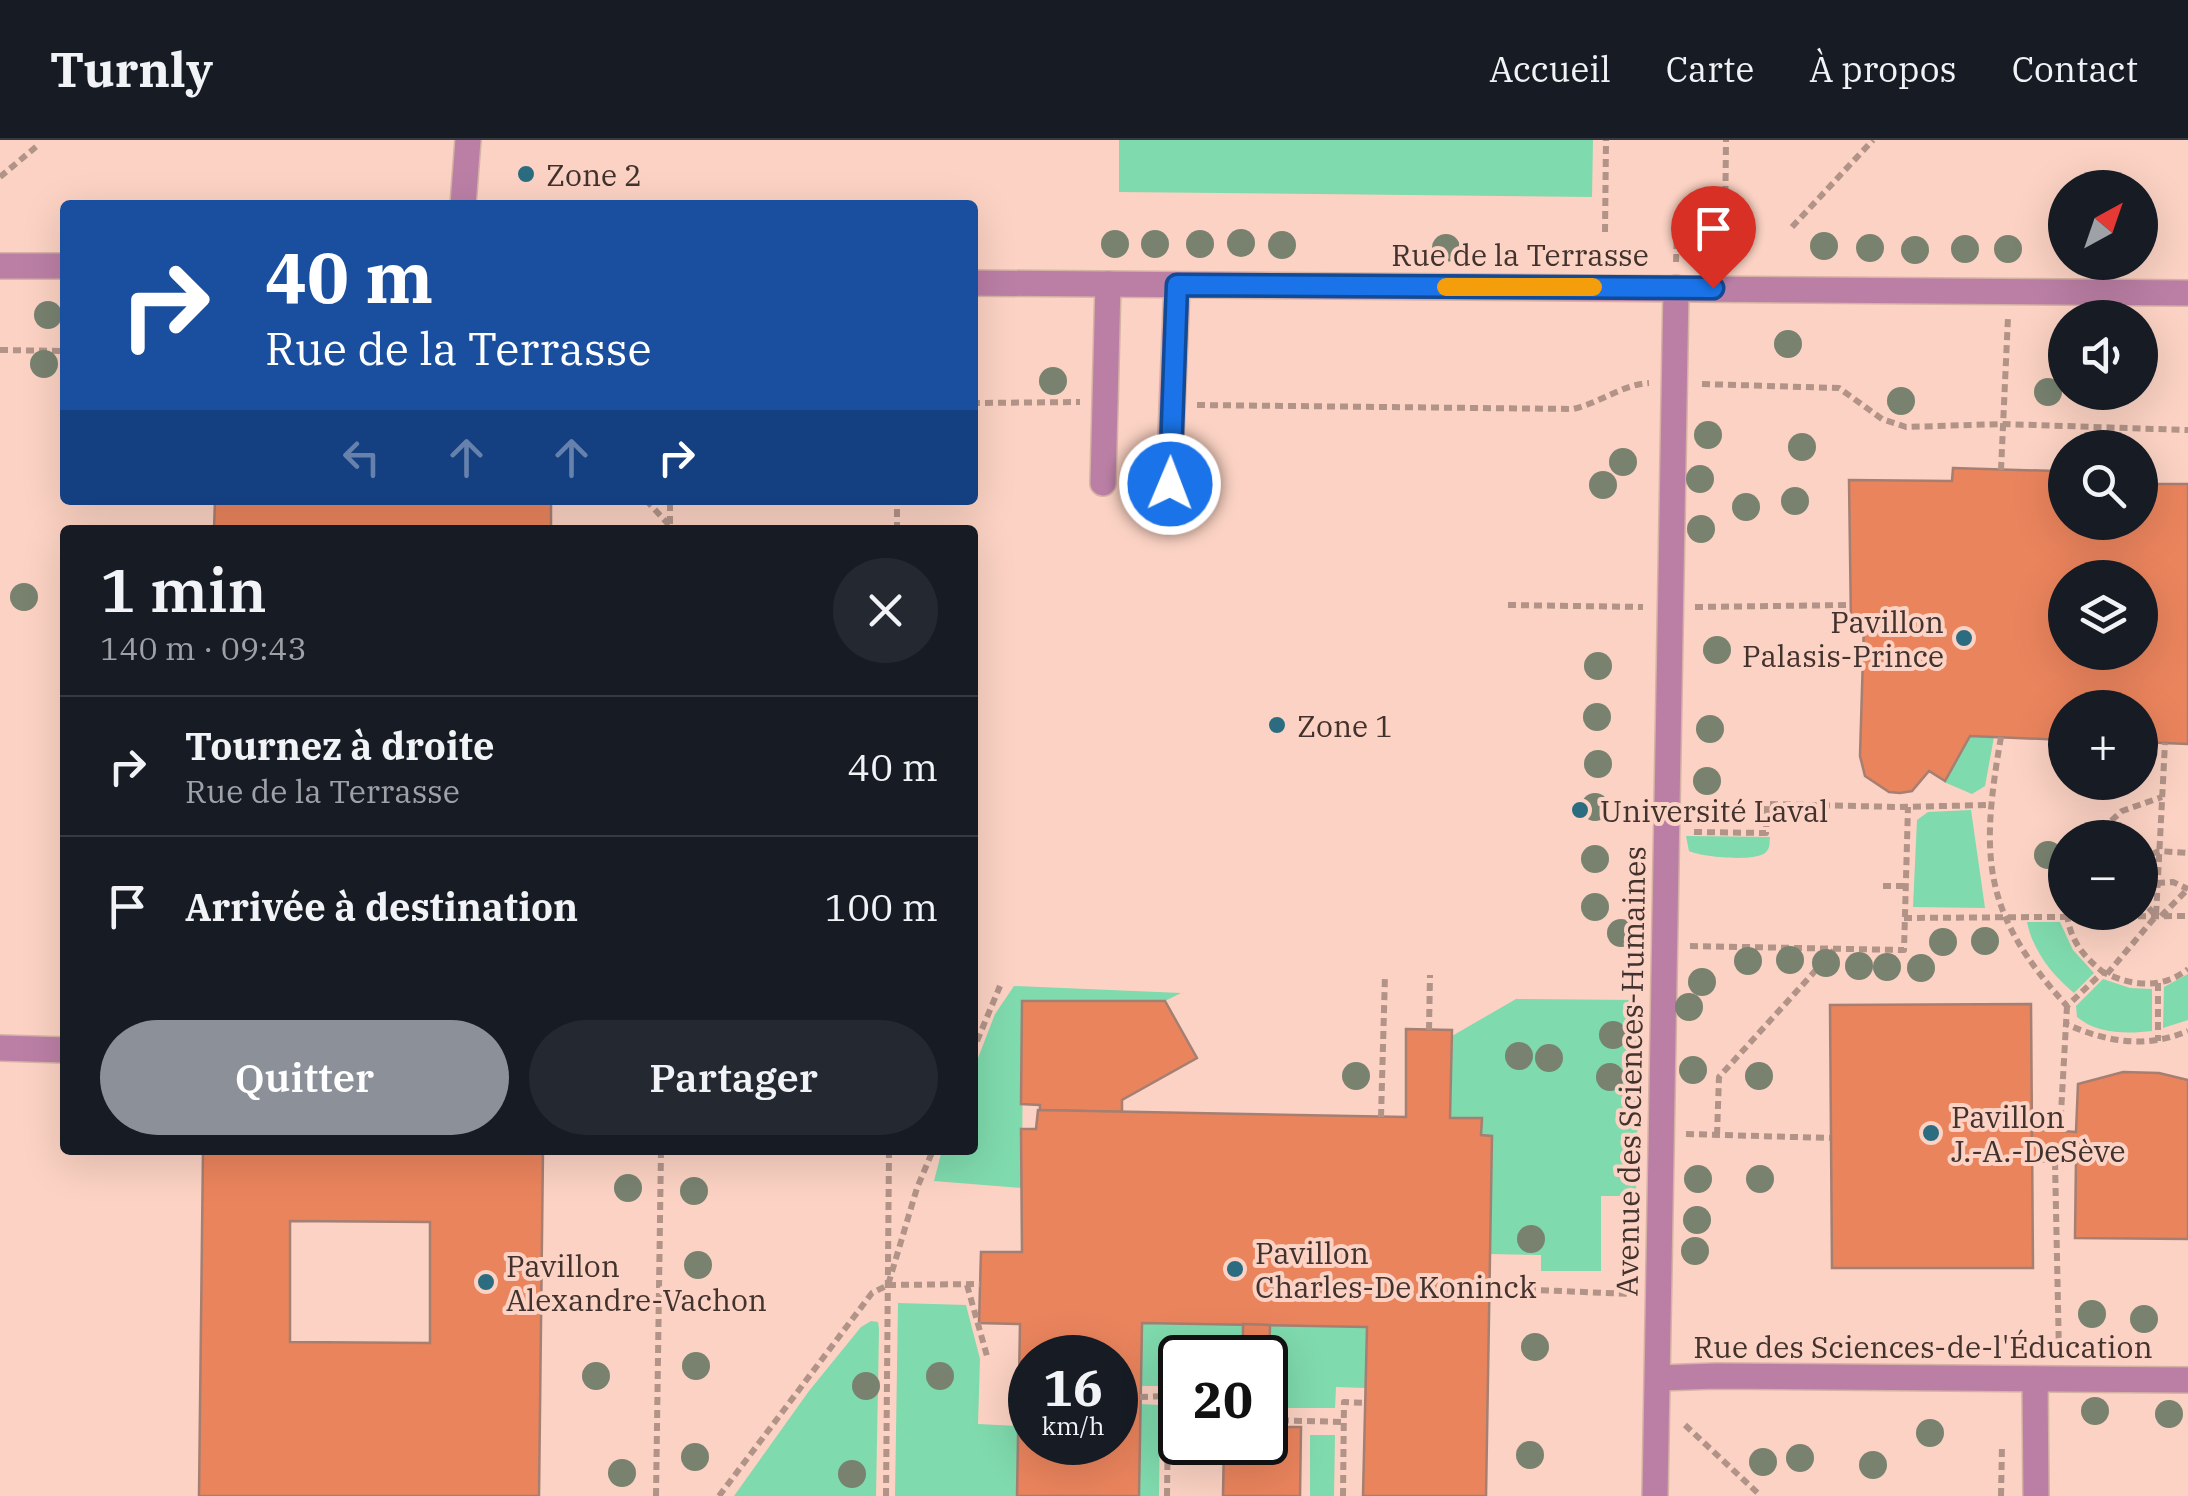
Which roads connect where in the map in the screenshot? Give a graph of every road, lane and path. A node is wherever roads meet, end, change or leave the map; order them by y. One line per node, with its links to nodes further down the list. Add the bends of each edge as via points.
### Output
1 (1606, 140): 9 (path)
2 (1726, 140): 10 (path)
3 (1873, 140): 8 (path)
4 (37, 146): 6 (path)
5 (468, 148): 7 (street)
6 (0, 177)
7 (464, 200)
8 (1792, 227)
9 (1605, 232)
10 (1724, 233)
11 (0, 266): 12 (street)
12 (60, 266)
13 (978, 283): 14 (street, Rue de la Terrasse)
14 (1108, 284): 15 (street, Rue de la Terrasse); 22 (street)
15 (1177, 285): 16 (street, Rue de la Terrasse); 24 (street)
16 (1676, 288): 17 (street, Rue de la Terrasse); 21 (street, Avenue des Sciences-Humaines)
17 (2008, 291): 18 (street, Rue de la Terrasse); 25 (path)
18 (2188, 293)
19 (0, 350): 20 (path)
20 (60, 351)
21 (1674, 382): 24 (path, via 1628,386 1573,409); 25 (path, via 1827,386 1906,427); 34 (street, Avenue des Sciences-Humaines)
22 (1105, 402): 23 (path); 28 (street)
23 (978, 403)
24 (1172, 404): 29 (street)
25 (2002, 424): 26 (path); 27 (path)
26 (2188, 430)
27 (2001, 470)
28 (1103, 484)
29 (1170, 484)
30 (650, 505): 31 (path)
31 (667, 525)
32 (1508, 605): 34 (path)
33 (1849, 606): 34 (path)
34 (1669, 608): 41 (street, Avenue des Sciences-Humaines)
35 (2001, 737): 38 (path)
36 (2165, 743): 37 (path)
37 (2162, 797): 40 (path); 42 (path)
38 (1989, 805): 39 (path); 51 (path, via 1995,890)
39 (1908, 807): 41 (path, via 1767,804 1766,833); 46 (path)
40 (2112, 820)
41 (1668, 832): 55 (street, Avenue des Sciences-Humaines)
42 (2159, 850): 43 (path); 44 (path)
43 (2188, 853)
44 (2158, 882): 47 (path)
45 (1884, 886): 46 (path)
46 (1905, 886): 52 (path)
47 (2188, 889): 49 (path)
48 (2048, 916): 51 (path)
49 (2158, 916): 50 (path)
50 (2188, 916)
51 (2005, 917): 52 (path); 63 (path, via 2033,969)
52 (1904, 918): 56 (path, via 1904,950)
53 (2072, 930): 58 (path, via 2078,948)
54 (2145, 930): 58 (path)
55 (1664, 946): 56 (path); 73 (street, Avenue des Sciences-Humaines)
56 (1835, 949): 74 (path, via 1719,1077)
57 (2188, 968): 61 (path)
58 (2105, 973): 61 (path); 63 (path)
59 (1385, 974): 71 (path)
60 (1430, 975): 65 (path)
61 (2158, 984): 68 (path)
62 (1000, 986): 67 (path)
63 (2067, 1006): 64 (path)
64 (2066, 1024): 68 (path, via 2120,1042); 72 (path)
65 (1429, 1030)
66 (2188, 1032): 68 (path)
67 (978, 1039)
68 (2158, 1041)
69 (0, 1048): 70 (street)
70 (60, 1050)
71 (1381, 1117)
72 (2060, 1131)
73 (1660, 1133): 74 (path); 84 (street, Avenue des Sciences-Humaines)
74 (1717, 1135): 75 (path)
75 (1830, 1138)
76 (662, 1155): 95 (path)
77 (890, 1155): 82 (path)
78 (931, 1155): 82 (path)
79 (2055, 1162): 86 (path)
80 (966, 1284): 81 (path); 82 (path); 85 (path)
81 (980, 1284)
82 (888, 1285): 96 (path, via 872,1293); 97 (path)
83 (1489, 1288): 84 (path)
84 (1657, 1294): 88 (street, Avenue des Sciences-Humaines)
85 (986, 1356)
86 (2048, 1380): 87 (street, Rue des Sciences-de-l'Éducation); 88 (street, Rue des Sciences-de-l'Éducation, via 1716,1376); 102 (street)
87 (2188, 1380)
88 (1658, 1390): 100 (street, Avenue des Sciences-Humaines); 101 (path)
89 (1140, 1396): 90 (path)
90 (1158, 1396)
91 (1365, 1403): 93 (path, via 1344,1402)
92 (1288, 1421): 93 (path)
93 (1344, 1422): 99 (path)
94 (1167, 1465): 98 (path)
95 (656, 1496)
96 (719, 1496)
97 (886, 1496)
98 (1167, 1496)
99 (1343, 1496)
100 (1655, 1496)
101 (1761, 1496)
102 (2036, 1496)

